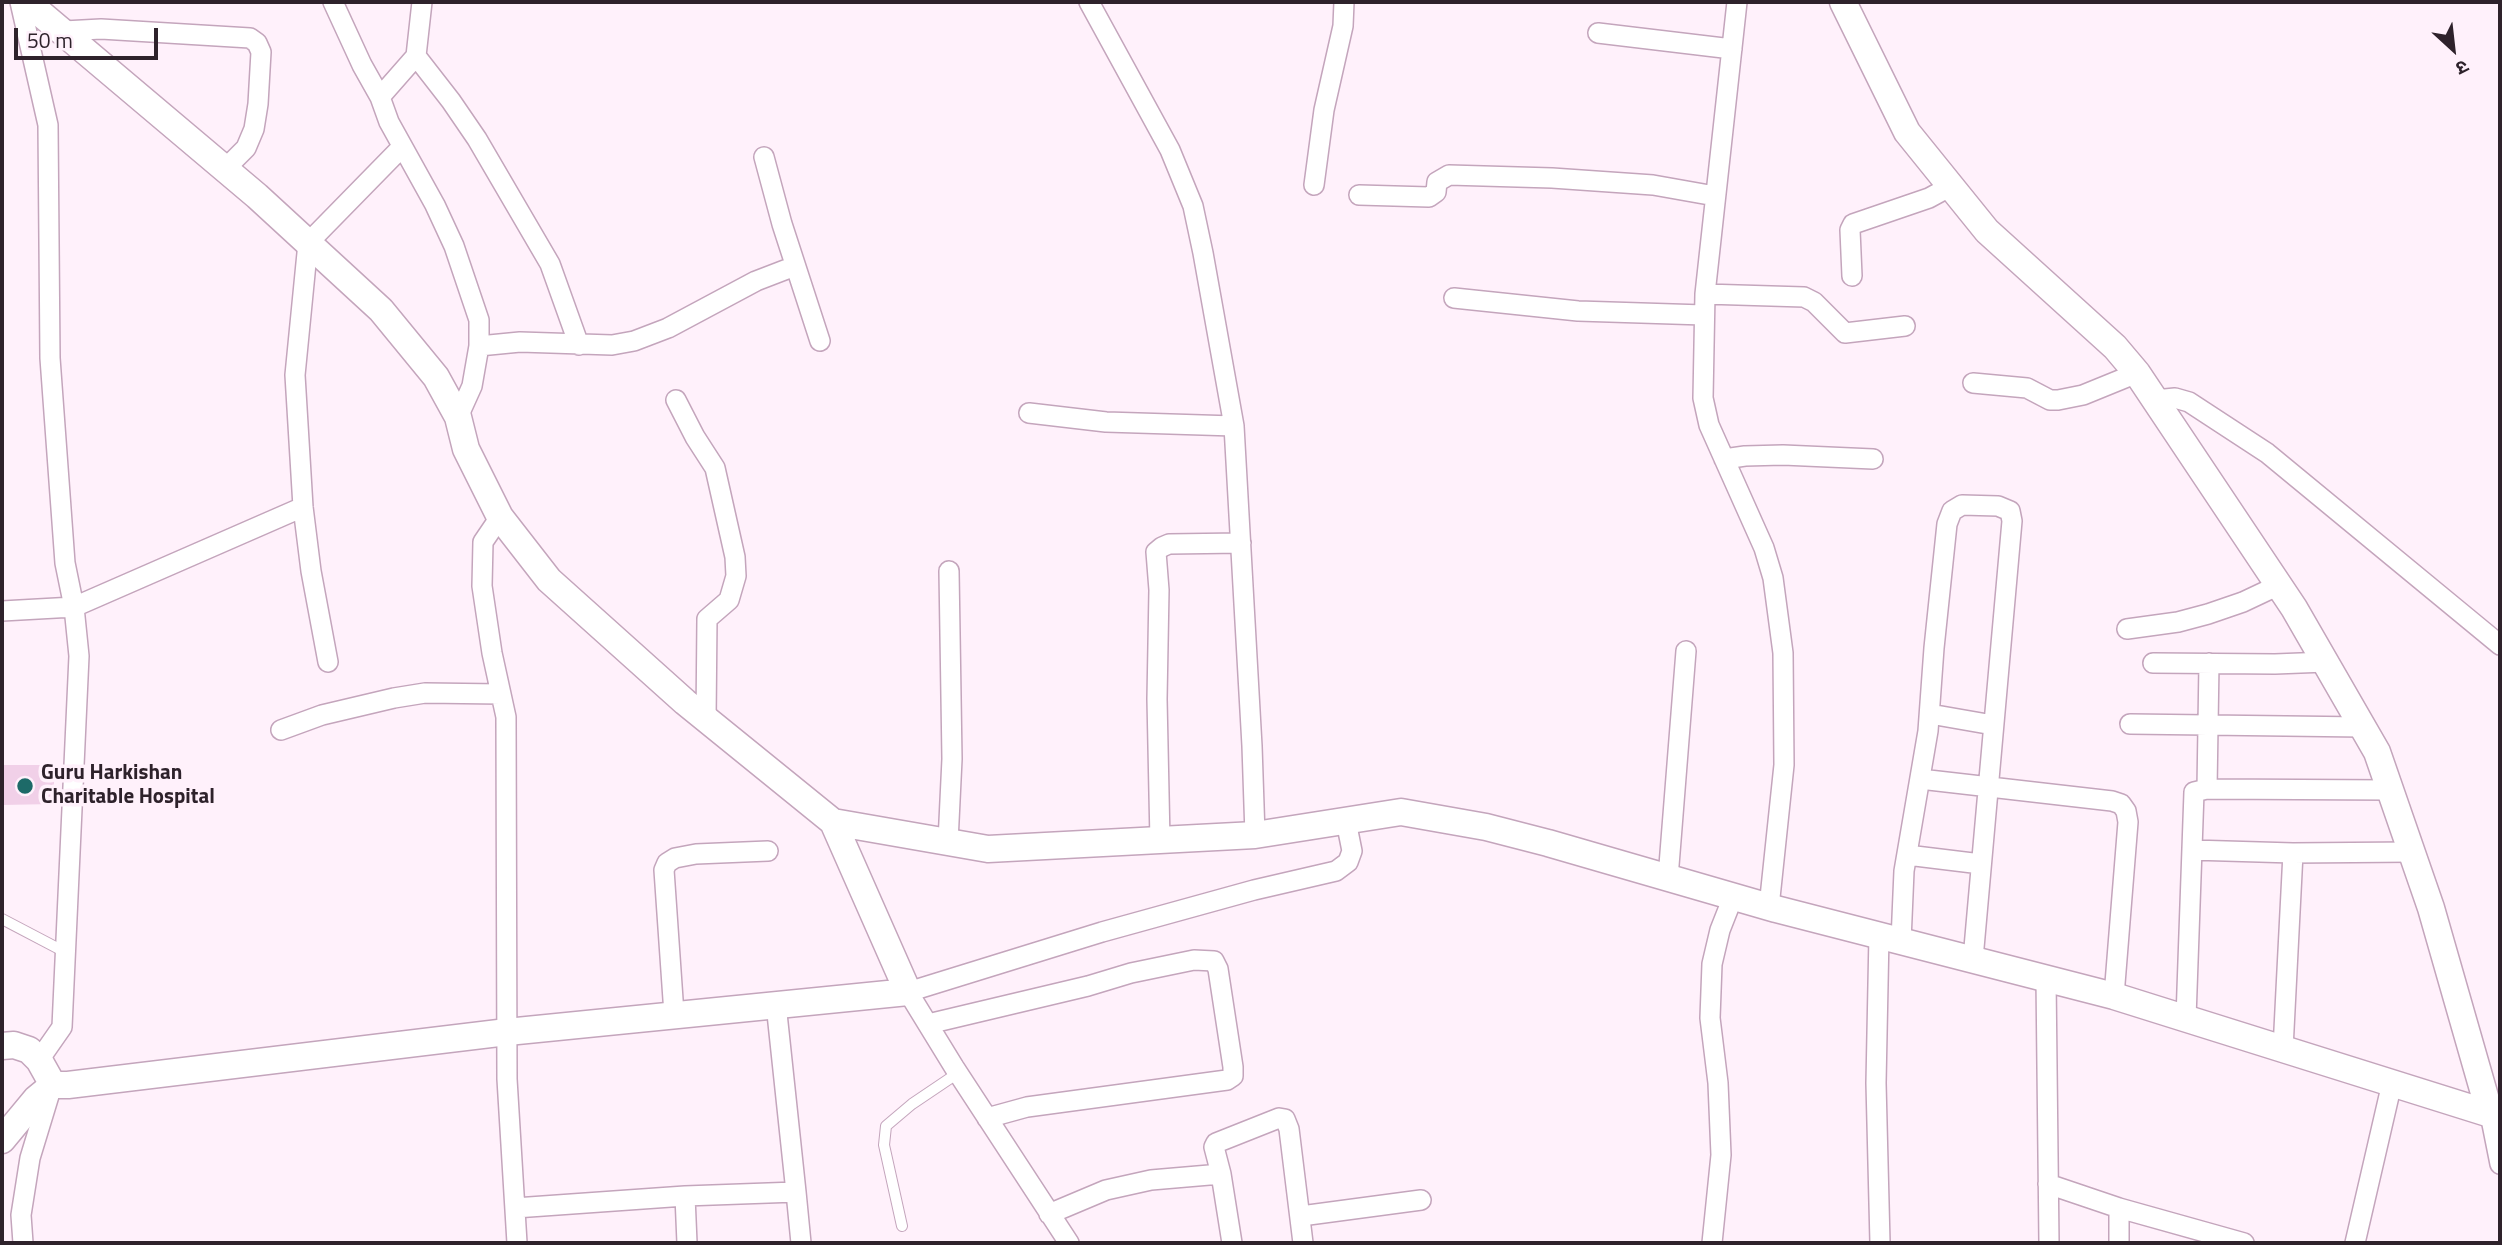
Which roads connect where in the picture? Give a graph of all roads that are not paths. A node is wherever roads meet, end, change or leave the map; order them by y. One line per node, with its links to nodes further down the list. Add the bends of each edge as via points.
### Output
1 (20, 2): 45 (street, via 48,125 50,358 65,564)
2 (27, 2): 9 (street)
3 (333, 2): 13 (street)
4 (422, 2): 12 (street)
5 (1089, 2): 37 (street, via 1170,150 1193,206)
6 (1344, 2): 17 (street)
7 (1737, 2): 11 (street)
8 (1843, 2): 18 (street, via 1907,132)
9 (64, 31): 16 (street); 16 (street, via 250,38 257,43 261,52 254,129 246,148)
10 (1598, 33): 11 (street)
11 (1732, 49): 20 (street)
12 (416, 56): 13 (street); 29 (street, via 477,139 550,264)
13 (380, 97): 14 (street)
14 (402, 147): 21 (street); 30 (street, via 454,246 478,320)
15 (764, 157): 22 (street)
16 (225, 169): 21 (street)
17 (1314, 185)
18 (1951, 186): 23 (street, via 1853,223); 31 (street, via 1987,231 2115,347)
19 (1359, 195): 20 (street, via 1429,197 1436,192 1437,182 1449,175 1653,185)
20 (1716, 196): 24 (street)
21 (308, 243): 36 (street, via 381,310 436,377); 40 (street, via 295,374)
22 (795, 266): 28 (street); 29 (street, via 634,341)
23 (1852, 276)
24 (1705, 294): 26 (street); 27 (street, via 1804,297 1845,333)
25 (1454, 298): 26 (street, via 1578,311)
26 (1704, 315): 39 (street, via 1703,398)
27 (1905, 326)
28 (820, 341)
29 (579, 345): 30 (street, via 520,342)
30 (479, 346): 36 (street, via 472,386)
31 (2137, 373): 32 (street, via 2058,400 2026,388); 34 (street)
32 (1973, 383)
33 (676, 400): 56 (street, via 715,468 735,558 736,576 729,600 707,619)
34 (2155, 400): 44 (street); 48 (street, via 2189,402 2267,453)
35 (1029, 413): 37 (street, via 1106,422)
36 (458, 416): 41 (street, via 466,449)
37 (1234, 426): 42 (street)
38 (1873, 459): 39 (street, via 1783,454)
39 (1724, 460): 78 (street, via 1764,548 1773,578 1783,653 1784,765)
40 (303, 507): 45 (street); 50 (street)
41 (500, 517): 54 (street, via 484,542 482,586); 56 (street, via 549,580)
42 (1241, 543): 67 (street); 69 (street, via 1170,544 1156,552)
43 (949, 571): 70 (street, via 952,759)
44 (2279, 585): 47 (street, via 2208,614); 51 (street)
45 (74, 607): 46 (street); 82 (street, via 79,656)
46 (2, 611)
47 (2127, 629)
48 (2500, 645)
49 (1686, 651): 77 (street)
50 (328, 662)
51 (2326, 662): 53 (street); 60 (street)
52 (2153, 663): 53 (street)
53 (2209, 663): 58 (street)
54 (501, 694): 61 (street, via 425,693 394,698 321,715); 91 (street, via 508,790)
55 (1930, 715): 59 (street); 59 (street, via 1947,524 1952,511 1962,505 1998,506 2010,512 2012,521); 62 (street)
56 (706, 720): 66 (street)
57 (2130, 724): 58 (street)
58 (2209, 724): 60 (street); 64 (street)
59 (1993, 725): 63 (street)
60 (2363, 727): 65 (street, via 2378,752)
61 (281, 730)
62 (1920, 779): 63 (street); 75 (street)
63 (1987, 786): 76 (street); 86 (street, via 2112,801 2126,811)
64 (2207, 789): 65 (street); 71 (street, via 2194,792 2192,799)
65 (2391, 790): 73 (street)
66 (832, 822): 70 (street); 85 (street)
67 (1255, 835): 68 (street); 69 (street)
68 (1349, 836): 77 (street, via 1401,812 1486,827); 85 (street, via 1348,862 1336,871 1102,932)
69 (1160, 841): 70 (street, via 988,849)
70 (948, 842)
71 (2192, 850): 74 (street); 89 (street)
72 (768, 851): 88 (street, via 696,854 667,863)
73 (2412, 852): 74 (street); 98 (street)
74 (2293, 853): 93 (street)
75 (1906, 855): 76 (street); 81 (street)
76 (1981, 864): 83 (street)
77 (1668, 878): 79 (street)
78 (1769, 906): 79 (street); 81 (street)
79 (1726, 914): 119 (street, via 1712,964 1710,1018 1721,1155)
80 (2, 919): 82 (lane)
81 (1890, 938): 83 (street); 120 (street, via 1876,1083)
82 (65, 952): 94 (street, via 62,1027)
83 (1973, 959): 84 (street)
84 (2046, 978): 86 (street); 103 (street)
85 (908, 992): 87 (street); 90 (street)
86 (2114, 996): 89 (street)
87 (776, 1004): 88 (street); 104 (street)
88 (674, 1014): 91 (street)
89 (2186, 1018): 93 (street)
90 (928, 1024): 95 (street); 99 (street, via 1131,973 1194,960 1214,961 1233,1076 1027,1107)
91 (507, 1032): 97 (street); 107 (street)
92 (2, 1046): 94 (street, via 29,1050)
93 (2283, 1049): 96 (street)
94 (39, 1060): 97 (street)
95 (958, 1073): 99 (street); 111 (lane, via 886,1126 884,1144)
96 (2392, 1083): 98 (street); 124 (street)
97 (53, 1085): 100 (street); 112 (street, via 30,1158 21,1215)
98 (2495, 1115): 101 (street)
99 (987, 1118): 109 (street)
100 (2, 1140)
101 (2500, 1164)
102 (1220, 1174): 109 (street, via 1151,1180 1106,1190); 110 (street, via 1216,1143 1285,1119); 117 (street)
103 (2048, 1184): 108 (street); 121 (street)
104 (796, 1192): 105 (street); 115 (street)
105 (685, 1196): 107 (street); 114 (street)
106 (1421, 1200): 110 (street)
107 (515, 1208): 113 (street)
108 (2119, 1208): 122 (street); 123 (street)
109 (1049, 1213): 116 (street)
110 (1301, 1216): 118 (street)
111 (902, 1226)
112 (23, 1243)
113 (517, 1243)
114 (687, 1243)
115 (801, 1243)
116 (1069, 1243)
117 (1232, 1243)
118 (1303, 1243)
119 (1712, 1243)
120 (1880, 1243)
121 (2049, 1243)
122 (2119, 1243)
123 (2244, 1243)
124 (2355, 1243)

